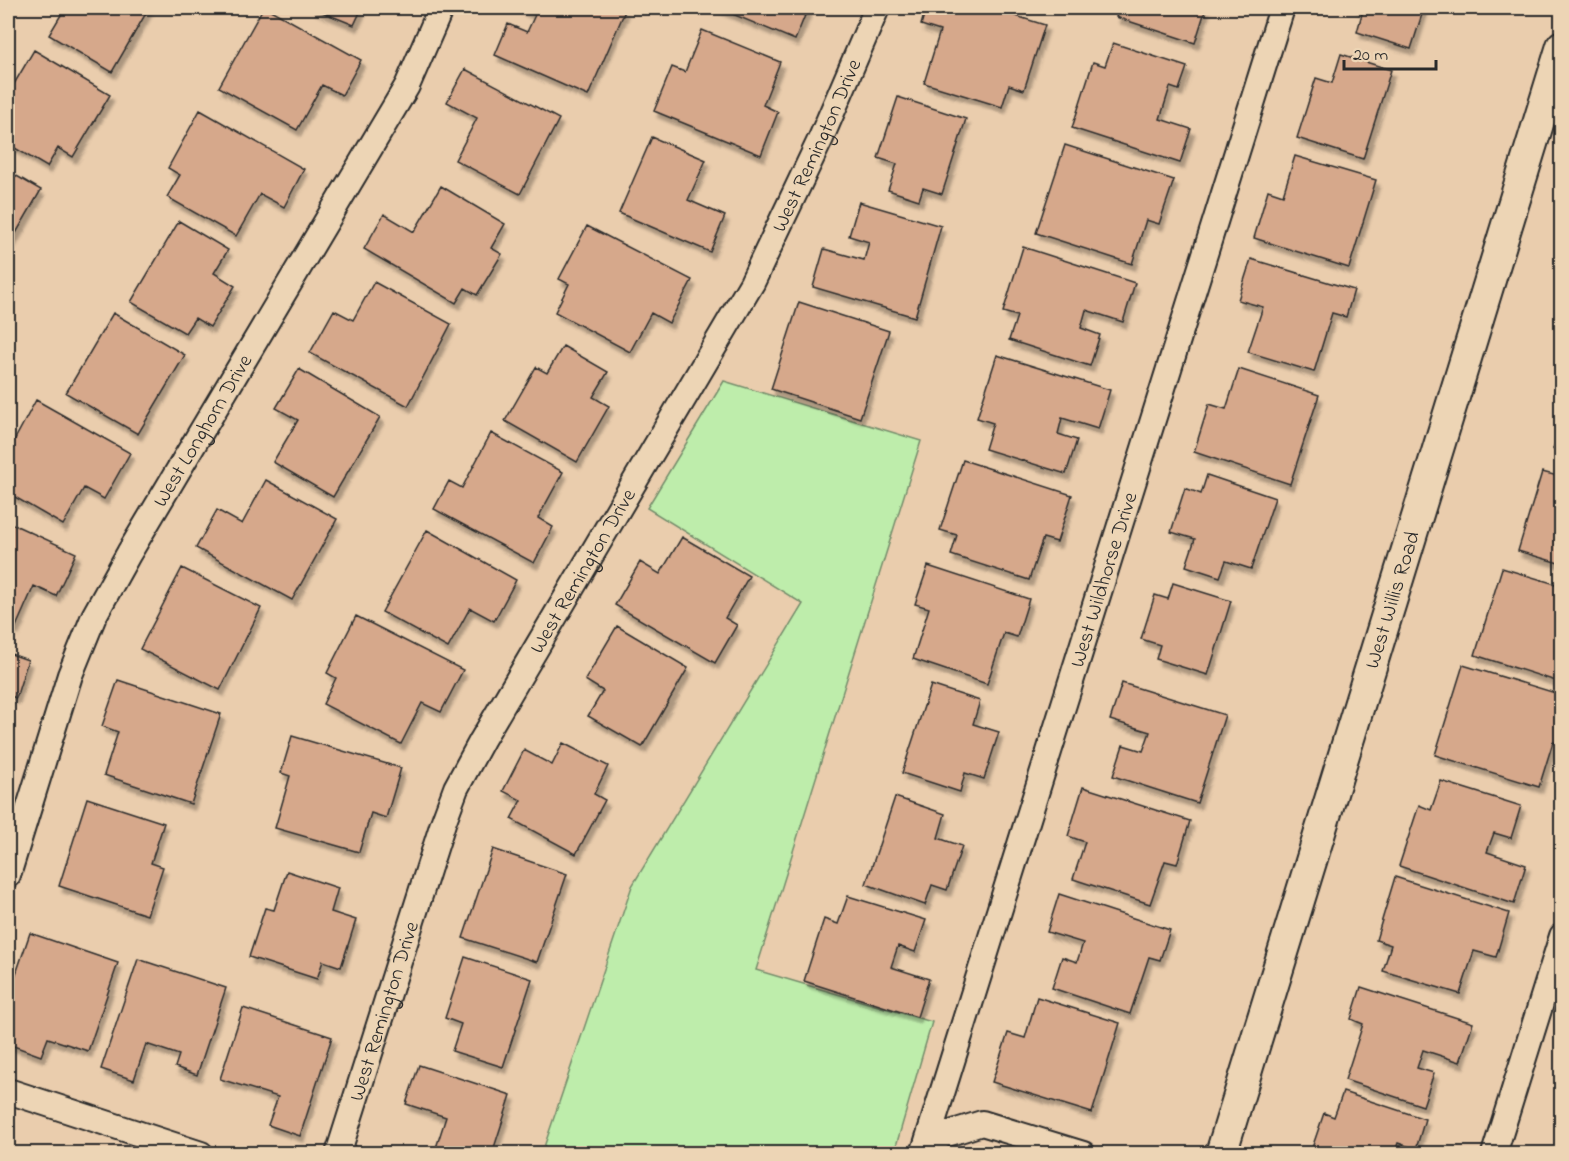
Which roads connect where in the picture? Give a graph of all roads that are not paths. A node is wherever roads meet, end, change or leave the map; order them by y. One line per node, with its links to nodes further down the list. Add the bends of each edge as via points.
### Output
1 (441, 8): 5 (street, West Longhorn Drive, via 406,86 94,616 70,675)
2 (878, 8): 10 (street, West Remington Drive, via 752,283 456,788)
3 (1282, 8): 8 (street, West Wildhorse Drive)
4 (1562, 46): 12 (street, West Willis Road)
5 (8, 875)
6 (1562, 936): 13 (street)
7 (8, 1091): 9 (street)
8 (931, 1149): 11 (street, via 982,1123)
9 (201, 1154)
10 (338, 1154)
11 (1083, 1154)
12 (1221, 1154)
13 (1494, 1154)

